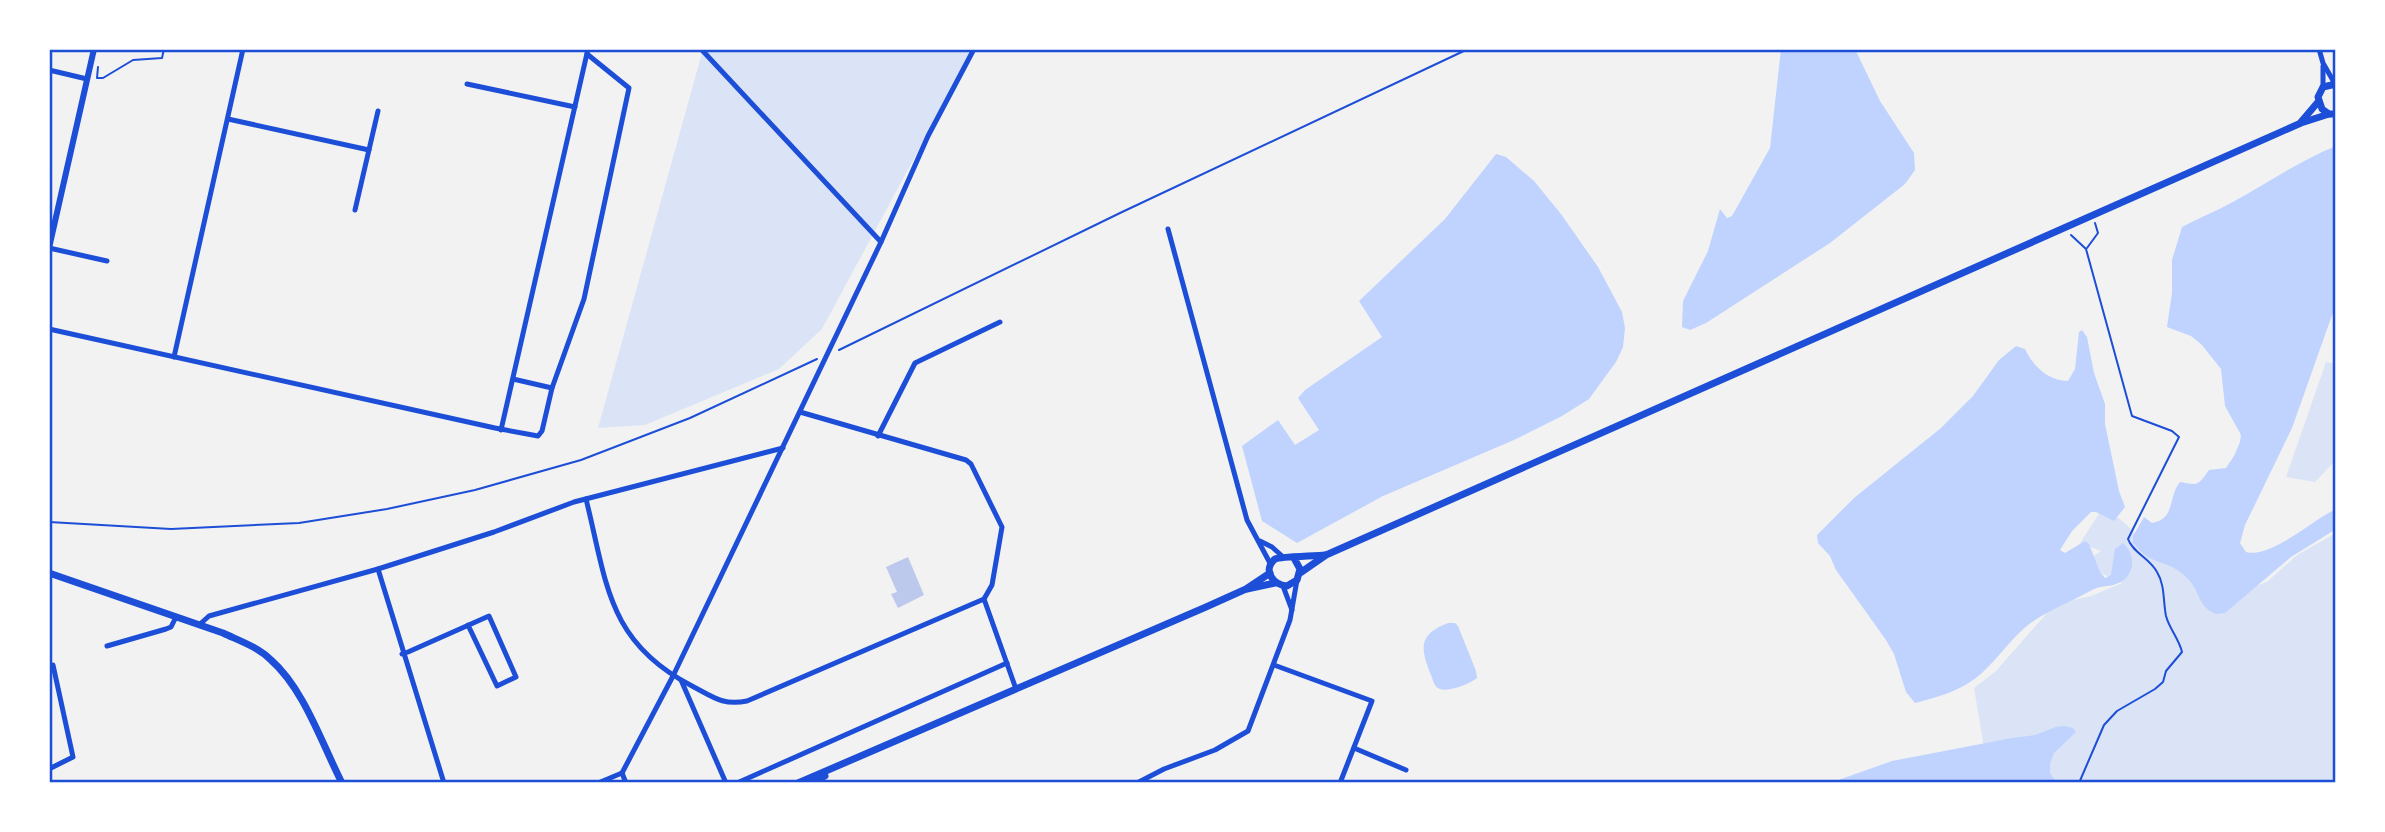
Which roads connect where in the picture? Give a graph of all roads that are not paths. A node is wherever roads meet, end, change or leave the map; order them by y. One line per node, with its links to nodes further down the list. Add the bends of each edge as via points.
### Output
1 (94, 49): 9 (street)
2 (243, 49): 17 (street)
3 (701, 49): 22 (street)
4 (974, 49): 22 (street, via 928,136)
5 (2319, 49): 7 (street)
6 (588, 51): 14 (street); 29 (street, via 629,88 584,299)
7 (2323, 63): 11 (street); 12 (street)
8 (49, 70): 9 (street)
9 (87, 79): 23 (street)
10 (467, 84): 14 (street)
11 (2336, 84): 12 (main road)
12 (2323, 88): 13 (main road)
13 (2318, 101): 16 (main road); 18 (main road)
14 (575, 107): 28 (street)
15 (378, 111): 19 (street)
16 (2333, 114): 18 (main road)
17 (229, 119): 19 (street); 27 (street)
18 (2301, 123): 36 (main road)
19 (369, 150): 20 (street)
20 (355, 210)
21 (1168, 229): 35 (street, via 1247,520)
22 (881, 242): 30 (street)
23 (49, 248): 24 (street)
24 (107, 261)
25 (1000, 322): 32 (street, via 915,363)
26 (49, 329): 27 (street)
27 (174, 357): 31 (street)
28 (513, 379): 29 (street); 31 (street)
29 (552, 388): 31 (street, via 537,436)
30 (800, 412): 32 (street); 33 (street)
31 (501, 430)
32 (878, 436): 45 (street, via 971,464 1002,527 992,585)
33 (783, 448): 34 (street); 55 (street)
34 (586, 499): 39 (street); 55 (street, via 618,617 635,643)
35 (1260, 541): 37 (street); 40 (street)
36 (1326, 555): 38 (main road); 42 (main road)
37 (1282, 556): 38 (main road); 40 (main road)
38 (1294, 558): 42 (main road)
39 (378, 569): 48 (street, via 209,616); 51 (street)
40 (1270, 569): 43 (main road); 44 (main road)
41 (49, 573): 47 (main road)
42 (1299, 576): 43 (main road, via 1291,585); 46 (street)
43 (1279, 585): 44 (main road); 46 (street)
44 (1246, 589): 57 (main road)
45 (984, 599): 52 (street); 56 (street, via 747,701 727,704)
46 (1292, 610): 54 (street)
47 (176, 617): 48 (main road); 50 (street, via 171,627)
48 (199, 625): 63 (main road, via 249,645 285,674)
49 (468, 625): 49 (street, via 497,686 516,677 489,616); 51 (street)
50 (107, 646)
51 (402, 654): 64 (street)
52 (1007, 663): 57 (street); 68 (street)
53 (53, 665): 60 (street, via 73,757)
54 (1274, 665): 58 (street, via 1372,701); 71 (street, via 1248,731)
55 (673, 676): 56 (street); 62 (street)
56 (681, 680): 67 (street)
57 (1016, 689): 59 (main road)
58 (1354, 748): 61 (street); 72 (street)
59 (876, 750): 69 (main road); 70 (main road)
60 (49, 769)
61 (1406, 770)
62 (622, 773): 65 (street); 66 (street)
63 (342, 783)
64 (444, 783)
65 (598, 783)
66 (626, 783)
67 (726, 783)
68 (737, 783)
69 (798, 783)
70 (812, 783)
71 (1137, 783)
72 (1340, 783)

